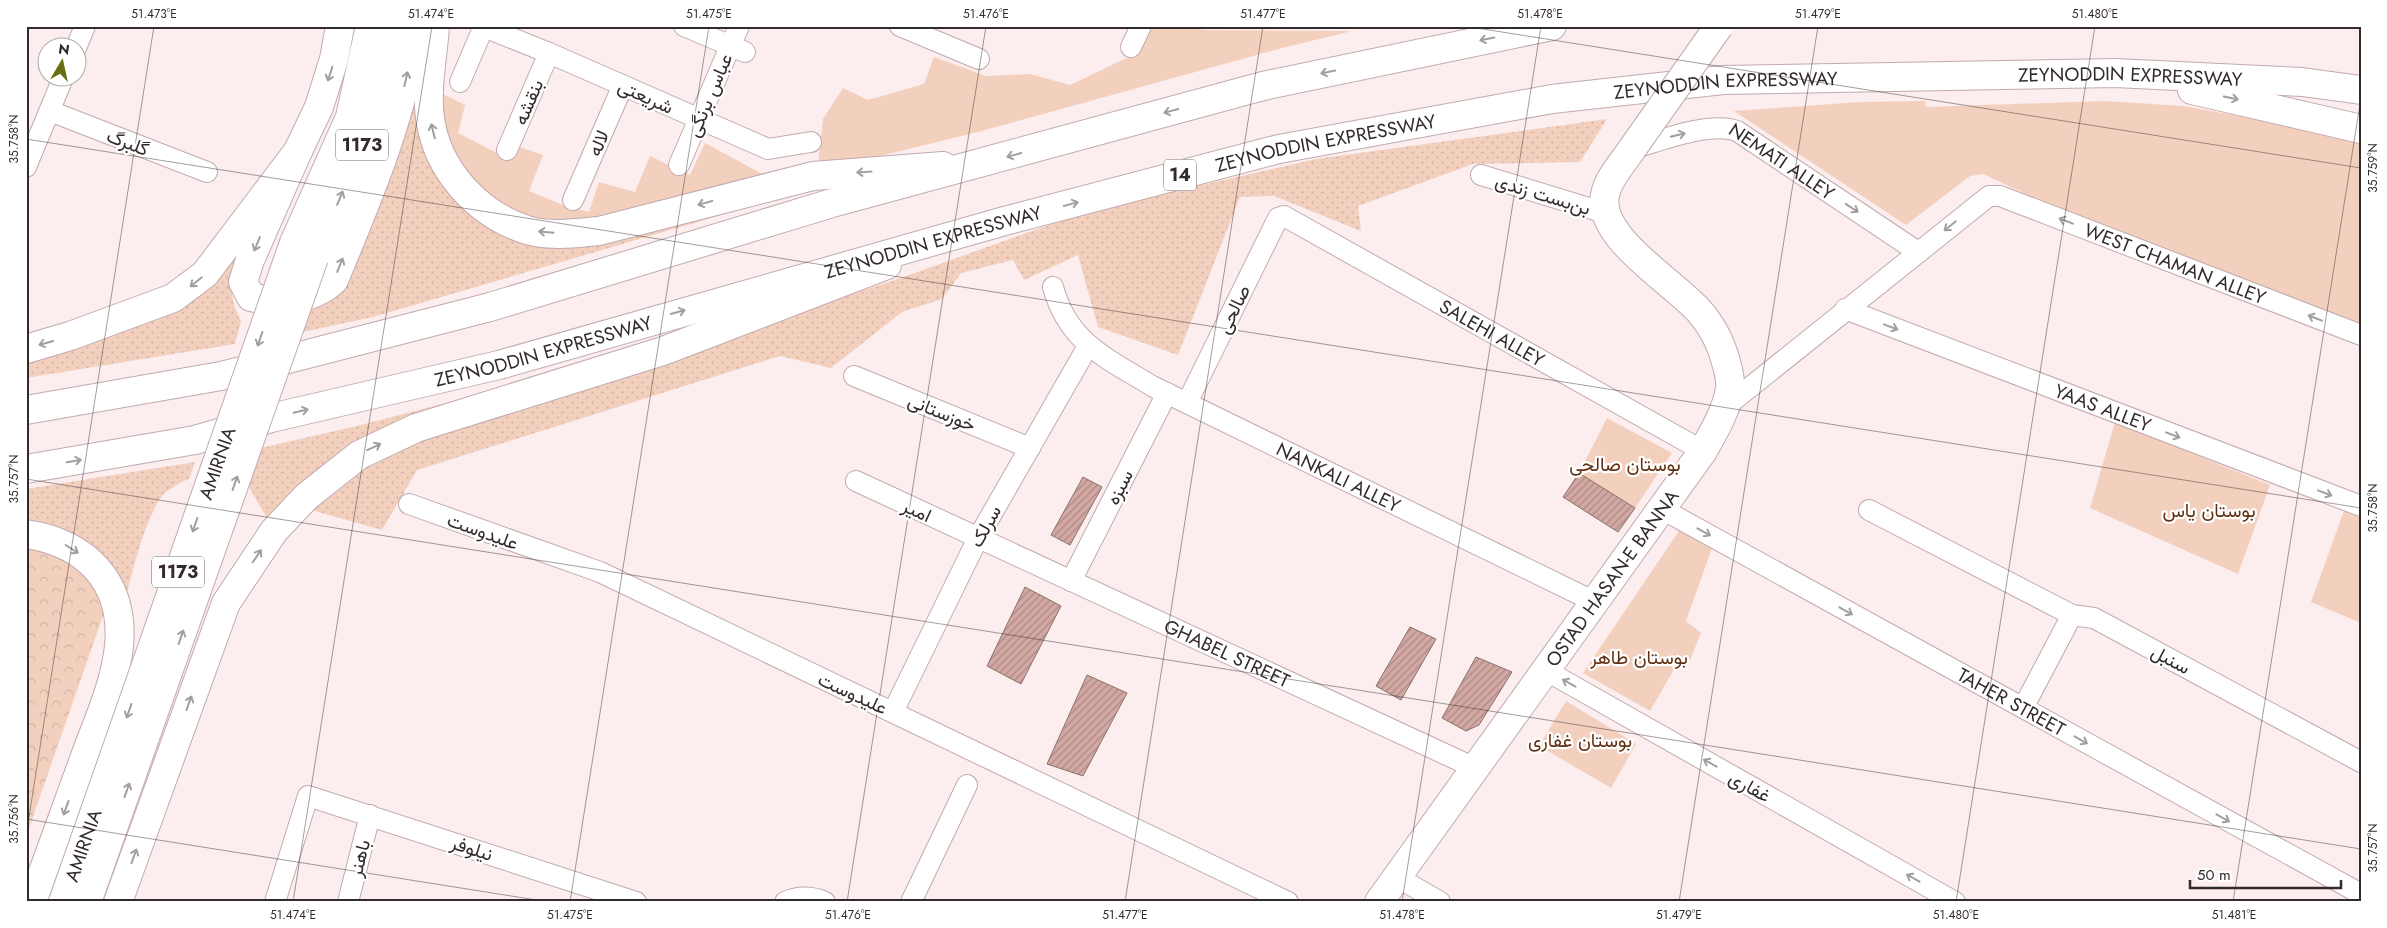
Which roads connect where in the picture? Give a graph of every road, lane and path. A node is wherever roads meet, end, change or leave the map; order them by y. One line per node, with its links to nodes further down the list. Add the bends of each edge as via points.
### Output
1 (85, 26): 14 (street)
2 (340, 26): 30 (main road, one-way to 30, via 334,59 319,106)
3 (370, 26): 73 (main road, AMIRNIA / 1173, one-way to 73, bridge, via 350,117 294,243)
4 (394, 26): 74 (main road, AMIRNIA / 1173, one-way to 4, bridge, via 314,258 374,113)
5 (416, 26): 30 (main road, one-way to 5, via 250,260 244,282 250,297 286,300 323,290 334,280 388,142 402,96)
6 (435, 26): 31 (main road, one-way to 6, via 813,176 599,231 569,234 528,230 497,215 466,193 449,172 438,149 430,118)
7 (684, 26): 16 (street)
8 (739, 26): 16 (street, عباس برنگی)
9 (900, 26): 18 (street)
10 (1141, 26): 15 (street)
11 (1552, 26): 31 (main road, one-way to 31, via 1263,86)
12 (1719, 26): 28 (main road, bridge)
13 (484, 27): 17 (street, شریعتی); 20 (street)
14 (80, 38)
15 (1131, 47)
16 (738, 49): 25 (street, عباس برنگی)
17 (549, 53): 21 (street, شریعتی); 29 (street, بنقشه)
18 (979, 59)
19 (2115, 73): 23 (main road, ZEYNODDIN EXPRESSWAY / 14, via 2302,82); 26 (main road, one-way to 26); 38 (main road, ZEYNODDIN EXPRESSWAY / 14, one-way to 19, via 1278,149 1552,99 1723,80)
20 (460, 82)
21 (623, 85): 25 (street, شریعتی); 36 (street, لاله)
22 (60, 88): 24 (street)
23 (2361, 90)
24 (50, 111): 33 (street); 34 (street, گلبرگ)
25 (699, 119): 27 (street, شریعتی, via 768,149); 32 (street, عباس برنگی)
26 (2361, 129)
27 (811, 142)
28 (1632, 149): 37 (main road, via 1608,185); 39 (street, NEMATI ALLEY, one-way to 39, via 1689,133 1728,128 1737,131)
29 (506, 150)
30 (298, 151): 44 (main road, one-way to 44, via 219,258 191,286 173,298 136,313)
31 (982, 163): 49 (main road, via 832,203 490,307 221,376)
32 (679, 164)
33 (26, 167)
34 (207, 172)
35 (1481, 175): 37 (street, بن‌بست زندی)
36 (574, 200)
37 (1605, 213): 48 (main road, OSTAD HASAN-E BANNA, via 1610,224 1635,252 1688,300 1714,331 1729,373 1730,387)
38 (1000, 222): 52 (main road, ZEYNODDIN EXPRESSWAY / 14, one-way to 38, via 195,440 271,418 499,365); 75 (main road, one-way to 38, via 226,603 274,531 306,497 358,455 416,428 663,351)
39 (1918, 252): 41 (street); 42 (street, WEST CHAMAN ALLEY, one-way to 39, via 2000,196 1989,196)
40 (1053, 287): 43 (street, via 1059,308)
41 (1845, 310): 48 (street); 55 (street, YAAS ALLEY, one-way to 55)
42 (2361, 335)
43 (1088, 346): 46 (street, NANKALI ALLEY); 50 (street, سرلک)
44 (26, 349)
45 (854, 376): 50 (street, خوزستانی)
46 (1167, 394): 47 (street, NANKALI ALLEY); 60 (street, سبزه)
47 (1187, 404): 51 (street, SALEHI ALLEY, via 1278,218 1284,216); 61 (street, NANKALI ALLEY)
48 (1724, 408): 51 (main road, OSTAD HASAN-E BANNA)
49 (26, 410)
50 (1030, 448): 59 (street, سرلک)
51 (1703, 451): 56 (main road, OSTAD HASAN-E BANNA)
52 (26, 469)
53 (856, 481): 59 (street, امیر)
54 (409, 504): 65 (street, علیدوست, via 600,572)
55 (2361, 506)
56 (1662, 509): 61 (main road, OSTAD HASAN-E BANNA); 64 (street, TAHER STREET, one-way to 64)
57 (1869, 510): 62 (street, سنبل)
58 (26, 534): 72 (main road, one-way to 72, via 66,545 105,577 118,620 119,646 109,688)
59 (978, 538): 60 (street, GHABEL STREET); 65 (street, سرلک)
60 (1071, 581): 67 (street, GHABEL STREET)
61 (1595, 602): 63 (main road, OSTAD HASAN-E BANNA)
62 (2072, 615): 64 (street); 66 (street, سنبل, via 2094,618)
63 (1545, 670): 67 (main road, OSTAD HASAN-E BANNA); 85 (street, غفاری, one-way to 63)
64 (2024, 708): 71 (street, TAHER STREET, one-way to 71)
65 (893, 712): 82 (street, علیدوست)
66 (2361, 762)
67 (1475, 768): 70 (main road, OSTAD HASAN-E BANNA)
68 (967, 785): 81 (street)
69 (370, 815): 76 (street, نیلوفر, via 308,796); 77 (street, باهنر); 78 (street, نیلوفر)
70 (1397, 877): 83 (main road, OSTAD HASAN-E BANNA); 84 (street)
71 (2361, 894)
72 (32, 902)
73 (62, 902)
74 (87, 902)
75 (118, 902)
76 (275, 902)
77 (348, 902)
78 (636, 902)
79 (785, 902): 80 (street, via 807,897)
80 (825, 902)
81 (911, 902)
82 (1288, 902)
83 (1379, 902)
84 (1440, 902)
85 (1955, 902)

